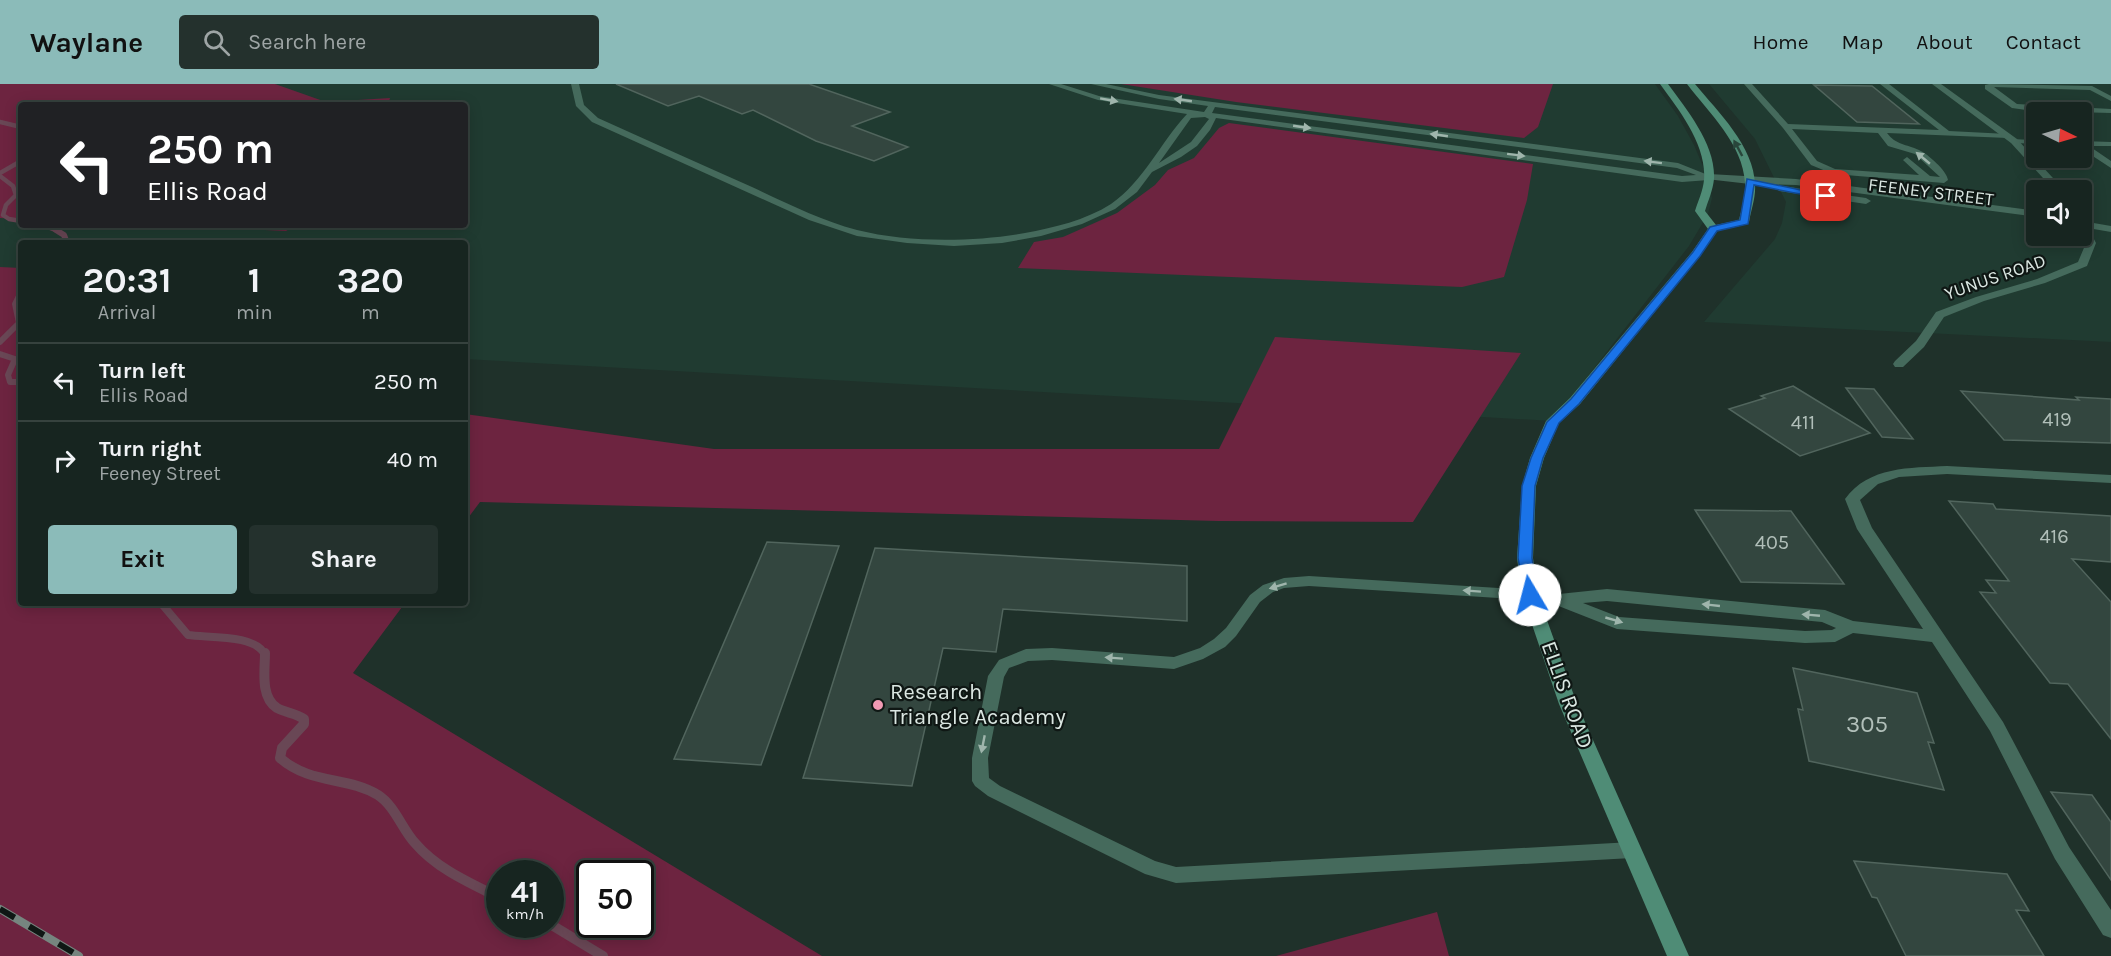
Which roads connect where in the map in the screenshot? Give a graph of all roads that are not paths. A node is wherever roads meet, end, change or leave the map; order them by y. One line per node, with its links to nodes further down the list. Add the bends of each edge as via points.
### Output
1 (575, 84): 28 (lane, via 580,106 595,120 812,218 857,233 954,243 1002,240 1041,232 1079,222 1112,207 1134,190)
2 (1053, 84): 15 (lane, one-way to 15, via 1098,98)
3 (1095, 84): 11 (lane, one-way to 3)
4 (1664, 84): 29 (main road, via 1687,116)
5 (1691, 84): 32 (main road, one-way to 5, via 1732,138)
6 (1748, 84): 16 (lane)
7 (1884, 84): 18 (lane)
8 (1936, 84): 19 (street)
9 (1994, 84): 10 (lane, via 2092,88); 12 (lane, via 1988,87)
10 (2111, 99)
11 (1214, 104): 15 (lane); 20 (lane, one-way to 11)
12 (2026, 108)
13 (2092, 110): 14 (lane)
14 (2111, 111)
15 (1207, 114): 24 (lane, one-way to 24); 28 (lane, via 1189,116); 28 (lane, via 1213,120 1205,135 1179,157)
16 (1786, 126): 17 (lane); 30 (lane, via 1814,163 1833,171)
17 (1880, 130): 18 (lane); 30 (lane, one-way to 17, via 1944,180 1944,176 1918,152 1894,148)
18 (1947, 133): 19 (lane)
19 (2011, 139): 21 (lane); 31 (street)
20 (1478, 140): 24 (lane); 29 (lane, one-way to 20, via 1678,166)
21 (2026, 141)
22 (2092, 144): 23 (lane)
23 (2111, 144)
24 (1478, 150): 29 (lane, one-way to 29, via 1682,179)
25 (2092, 151): 27 (lane)
26 (1907, 160): 30 (lane)
27 (2111, 165)
28 (1148, 171)
29 (1709, 177): 32 (street, FEENEY STREET); 36 (main road, via 1700,211)
30 (1928, 179)
31 (2050, 180)
32 (1750, 181): 33 (street, FEENEY STREET, via 1796,182); 34 (street, FEENEY STREET, via 1808,194); 36 (main road, via 1744,222)
33 (2026, 213)
34 (2026, 220)
35 (2092, 226): 37 (lane)
36 (1713, 229): 41 (main road, ELLIS ROAD, via 1550,429 1529,486 1525,558)
37 (2111, 229)
38 (2090, 246): 39 (street, YUNUS ROAD, via 2083,264 1940,315 1920,344)
39 (1899, 364)
40 (2111, 479): 46 (street, via 1947,470 1898,473 1873,481 1852,499 1865,529)
41 (1530, 595): 42 (street); 47 (main road, ELLIS ROAD, via 1568,704); 47 (lane, one-way to 47, via 1380,584 1287,583 1253,598 1230,634 1200,655 1174,663 1026,655 1005,664 996,676 980,758 981,781 1151,868 1176,875)
42 (1559, 600): 43 (street, one-way to 42, via 1607,595); 45 (street, one-way to 45, via 1617,623)
43 (1769, 611): 44 (street, one-way to 43, via 1825,616); 45 (street)
44 (1850, 627): 45 (street, via 1834,636); 46 (street)
45 (1781, 635)
46 (1938, 637): 48 (street, via 1997,727 2062,853)
47 (1632, 850): 49 (main road, ELLIS ROAD)
48 (2111, 928)
49 (1678, 956)

